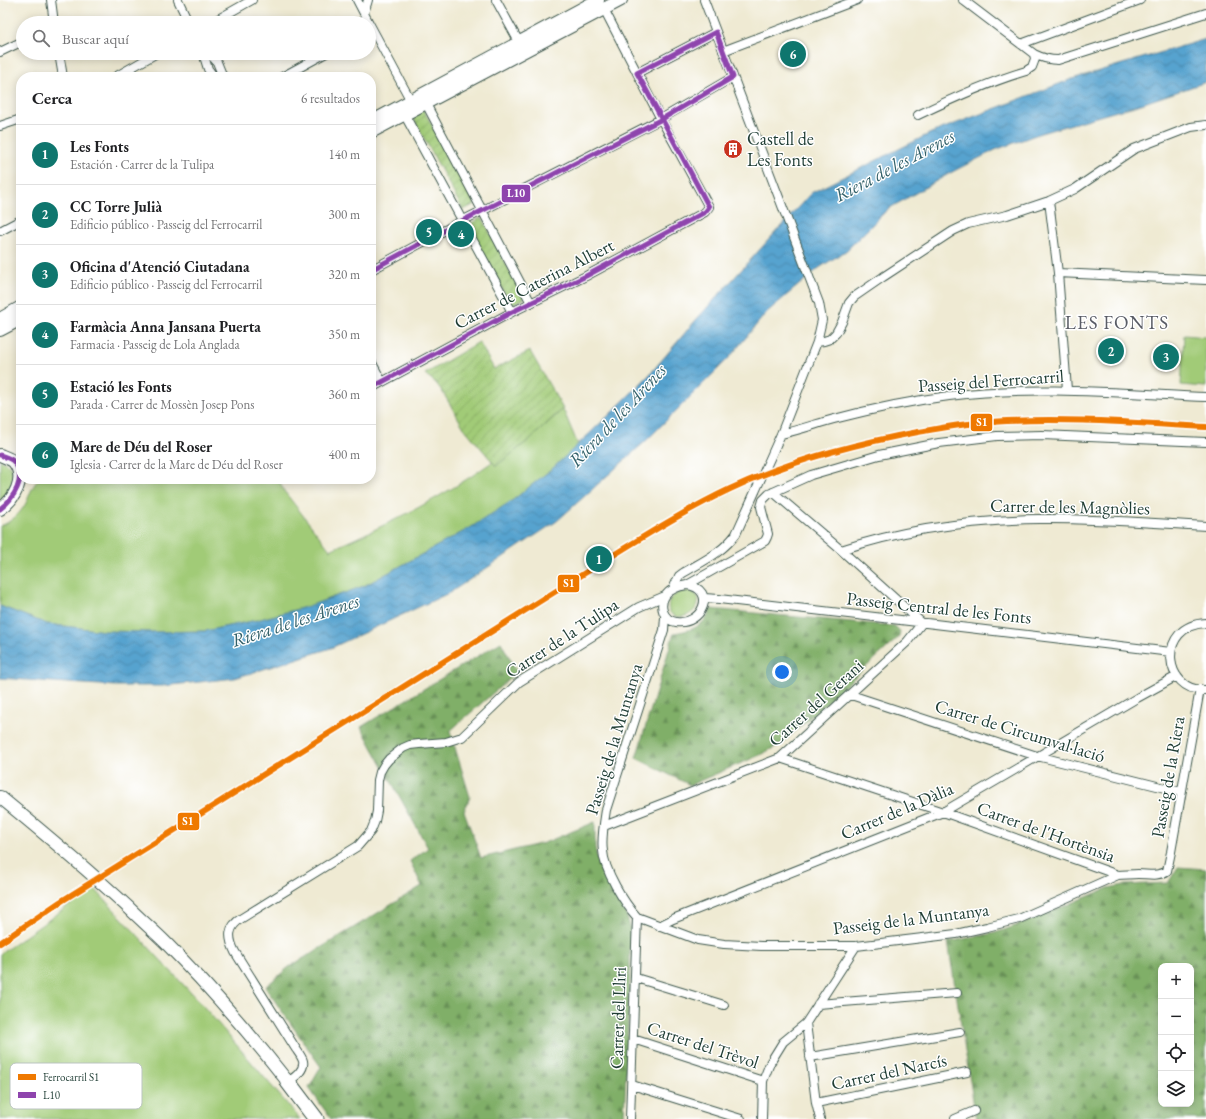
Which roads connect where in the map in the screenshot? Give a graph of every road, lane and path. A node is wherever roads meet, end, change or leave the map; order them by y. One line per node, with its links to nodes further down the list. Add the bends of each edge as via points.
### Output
1 (51, 0): 15 (street)
2 (178, 0): 16 (street)
3 (252, 0): 17 (street)
4 (357, 0): 13 (street)
5 (368, 0): 13 (street)
6 (496, 0): 21 (street)
7 (621, 0): 12 (main road)
8 (704, 0): 19 (street)
9 (857, 0): 24 (street)
10 (963, 0): 23 (street)
11 (1140, 0): 23 (street)
12 (601, 4): 21 (main road); 37 (street); 39 (main road)
13 (364, 13): 18 (street)
14 (1206, 13): 26 (street, via 1058,60)
15 (53, 16)
16 (186, 16)
17 (223, 16)
18 (365, 16)
19 (716, 32): 24 (street); 37 (street)
20 (376, 35): 39 (street)
21 (520, 42): 39 (main road)
22 (16, 44): 25 (street)
23 (1021, 44): 26 (street)
24 (723, 51): 38 (street)
25 (0, 52)
26 (1034, 56): 41 (street, via 1032,67 1026,71 984,85)
27 (60, 60): 32 (street)
28 (145, 60): 33 (street)
29 (205, 60): 34 (street)
30 (215, 60): 35 (street)
31 (313, 60): 36 (street)
32 (62, 72)
33 (124, 72)
34 (210, 72)
35 (221, 72)
36 (291, 72)
37 (637, 73): 42 (street)
38 (733, 77): 42 (street); 62 (street, via 819,303 822,320)
39 (419, 100): 40 (main road); 49 (street)
40 (402, 110): 43 (main road); 47 (main road); 50 (street)
41 (918, 115)
42 (661, 119): 49 (street); 56 (street, Carrer de Caterina Albert, via 709,207 691,220)
43 (376, 120)
44 (16, 121): 46 (street)
45 (1206, 125): 48 (street, via 1192,127 1134,149 1075,189)
46 (0, 126)
47 (376, 128)
48 (1049, 201): 54 (street); 62 (street, via 968,224 953,232 851,300 836,333 824,342)
49 (483, 211): 50 (street); 56 (street)
50 (462, 221): 53 (street); 58 (street)
51 (16, 223): 52 (street)
52 (0, 231)
53 (376, 267)
54 (1058, 274): 55 (street); 66 (street)
55 (1206, 280)
56 (531, 303): 58 (street, Carrer de Caterina Albert)
57 (16, 310): 59 (main road)
58 (512, 312): 64 (street, Carrer de Caterina Albert)
59 (0, 319)
60 (16, 322): 61 (main road)
61 (0, 330)
62 (818, 342): 68 (street)
63 (376, 371): 64 (street)
64 (382, 382): 65 (street, Carrer de Caterina Albert)
65 (376, 385)
66 (1067, 390): 67 (street, Passeig del Ferrocarril); 68 (street, Passeig del Ferrocarril, via 950,396 885,407)
67 (1206, 397)
68 (782, 434): 78 (street, via 731,542 717,554 679,576)
69 (1206, 442): 73 (street, via 1042,435 997,436 939,443 879,455 811,475)
70 (0, 455): 71 (main road)
71 (16, 459)
72 (18, 484): 74 (main road, via 12,499)
73 (773, 492): 76 (street); 77 (street, via 763,500 761,507 768,534 765,541)
74 (0, 509)
75 (1206, 526): 76 (street, Carrer de les Magnòlies, via 1039,519 990,521 932,528)
76 (841, 550): 82 (street)
77 (687, 585): 78 (street); 80 (street, via 700,590)
78 (673, 589): 79 (street)
79 (665, 596): 81 (street, via 662,606); 109 (street, Carrer de la Tulipa, via 639,607 519,682 462,737 403,748 389,759 380,772 377,811 366,838 358,846 233,925 230,943 303,1062 302,1070)
80 (704, 598): 81 (street, via 700,613 688,621 673,622); 82 (street, Passeig Central de les Fonts)
81 (665, 617): 93 (street, Passeig de la Muntanya, via 664,630 606,810)
82 (922, 623): 84 (street, Passeig Central de les Fonts); 87 (street, Carrer del Gerani, via 907,642)
83 (1206, 623): 84 (street, via 1198,623 1183,630 1177,636)
84 (1171, 652): 85 (street, via 1171,663)
85 (1177, 676): 86 (street, via 1185,684); 88 (street, Carrer de la Dàlia)
86 (1203, 689): 90 (street, Passeig de la Riera)
87 (851, 695): 88 (street, Carrer de Circumval·lació); 89 (street, Carrer del Gerani)
88 (1037, 756): 90 (street, Carrer de Circumval·lació); 92 (street, Carrer de la Dàlia)
89 (780, 758): 92 (street, Carrer de l'Hortènsia); 93 (street, Carrer del Gerani)
90 (1181, 792): 94 (street, Passeig de la Riera)
91 (0, 797): 109 (main road, via 86,869 166,943 211,991)
92 (944, 812): 95 (street, Carrer de l'Hortènsia); 97 (street, Carrer de la Dàlia)
93 (604, 826): 96 (street, Passeig de la Muntanya, via 602,851 607,867 616,886)
94 (1167, 871): 95 (street, Carrer de l'Hortènsia, via 1153,875)
95 (1118, 875): 98 (street, Passeig de la Muntanya, via 1019,919 956,934)
96 (637, 917): 97 (street, Passeig de la Muntanya); 99 (street, Carrer del Lliri)
97 (659, 926): 98 (street, Passeig de la Muntanya, via 698,940 724,944)
98 (856, 946): 101 (street)
99 (636, 978): 102 (street); 105 (street, Carrer del Lliri)
100 (957, 993): 101 (street)
101 (818, 1004): 103 (street)
102 (724, 1005)
103 (806, 1023): 106 (street); 108 (street, via 784,1042 770,1063)
104 (960, 1032): 106 (street)
105 (633, 1039): 108 (street, Carrer del Trèvol); 110 (street, Carrer del Lliri)
106 (810, 1057): 111 (street)
107 (968, 1072): 111 (street, Carrer del Narcís)
108 (763, 1081): 116 (street)
109 (288, 1082): 113 (highway)
110 (632, 1085): 114 (street, Carrer del Lliri); 115 (street)
111 (816, 1103): 117 (street)
112 (974, 1111): 118 (street)
113 (316, 1119)
114 (630, 1119)
115 (741, 1119)
116 (762, 1119)
117 (820, 1119)
118 (955, 1119)

